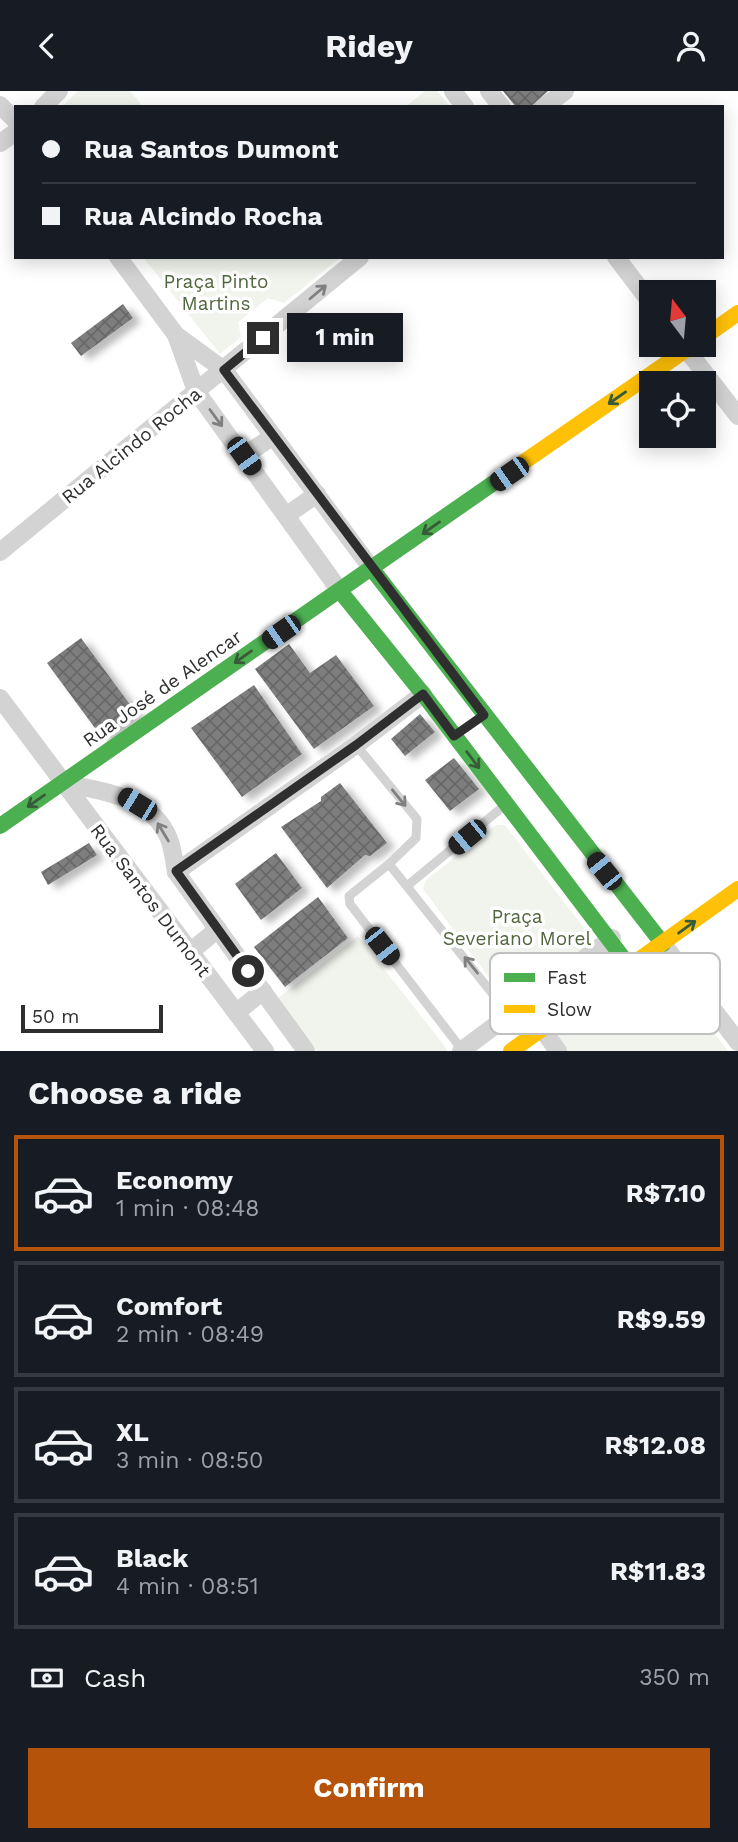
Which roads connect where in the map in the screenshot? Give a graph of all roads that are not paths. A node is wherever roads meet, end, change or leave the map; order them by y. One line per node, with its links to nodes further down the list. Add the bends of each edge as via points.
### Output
1 (60, 91): 5 (street)
2 (489, 91): 6 (street)
3 (565, 91): 7 (street)
4 (0, 105): 8 (street)
5 (45, 105)
6 (500, 105)
7 (547, 105)
8 (14, 119)
9 (119, 259): 15 (street)
10 (358, 259): 18 (street, Rua Alcindo Rocha, one-way to 10)
11 (618, 259): 12 (street)
12 (639, 287)
13 (738, 313): 14 (street)
14 (716, 329)
15 (176, 335): 18 (street); 19 (street)
16 (671, 357): 26 (street, Rua José de Alencar, one-way to 26)
17 (695, 357): 20 (street)
18 (224, 370): 19 (street, Rua Alcindo Rocha); 21 (street)
19 (196, 391): 22 (street, one-way to 22); 25 (street, Rua Alcindo Rocha)
20 (738, 416)
21 (273, 436): 22 (street); 23 (street)
22 (244, 456): 24 (street)
23 (317, 494): 24 (street); 26 (street)
24 (287, 515): 27 (street)
25 (0, 552)
26 (372, 569): 27 (street, Rua José de Alencar); 28 (street)
27 (340, 591): 28 (street); 33 (street, Rua José de Alencar, one-way to 33)
28 (408, 647): 29 (street); 31 (street)
29 (423, 694): 31 (street); 32 (street)
30 (0, 698): 33 (street, Rua Santos Dumont)
31 (469, 726): 34 (street, one-way to 34); 35 (street)
32 (356, 745): 38 (lane, one-way to 38, via 417,819 416,838); 39 (street)
33 (62, 783): 36 (street, Rua José de Alencar, one-way to 36); 39 (street, Rua Santos Dumont, one-way to 33, via 169,838 151,812 123,796); 45 (street, Rua Santos Dumont)
34 (507, 804): 35 (street); 40 (lane)
35 (535, 812): 37 (street); 37 (street)
36 (0, 826)
37 (574, 863): 43 (street); 44 (street)
38 (389, 864): 40 (lane); 60 (lane, via 356,888 349,896 350,904)
39 (176, 871): 42 (street, Rua Santos Dumont)
40 (407, 886): 50 (lane, one-way to 40)
41 (738, 890): 44 (street, one-way to 41)
42 (218, 929): 45 (street); 51 (street, Rua Santos Dumont)
43 (612, 939): 46 (street); 47 (street)
44 (663, 944): 48 (street); 49 (street)
45 (190, 951): 52 (street, Rua Santos Dumont)
46 (593, 953)
47 (621, 953)
48 (650, 953)
49 (670, 953)
50 (490, 989)
51 (263, 992): 52 (street); 59 (street, Rua Santos Dumont)
52 (237, 1012): 58 (street, Rua Santos Dumont)
53 (720, 1018): 57 (street)
54 (490, 1030): 60 (street)
55 (534, 1034): 61 (street)
56 (536, 1034): 62 (street)
57 (738, 1042)
58 (265, 1051)
59 (306, 1051)
60 (462, 1051)
61 (511, 1051)
62 (558, 1051)

